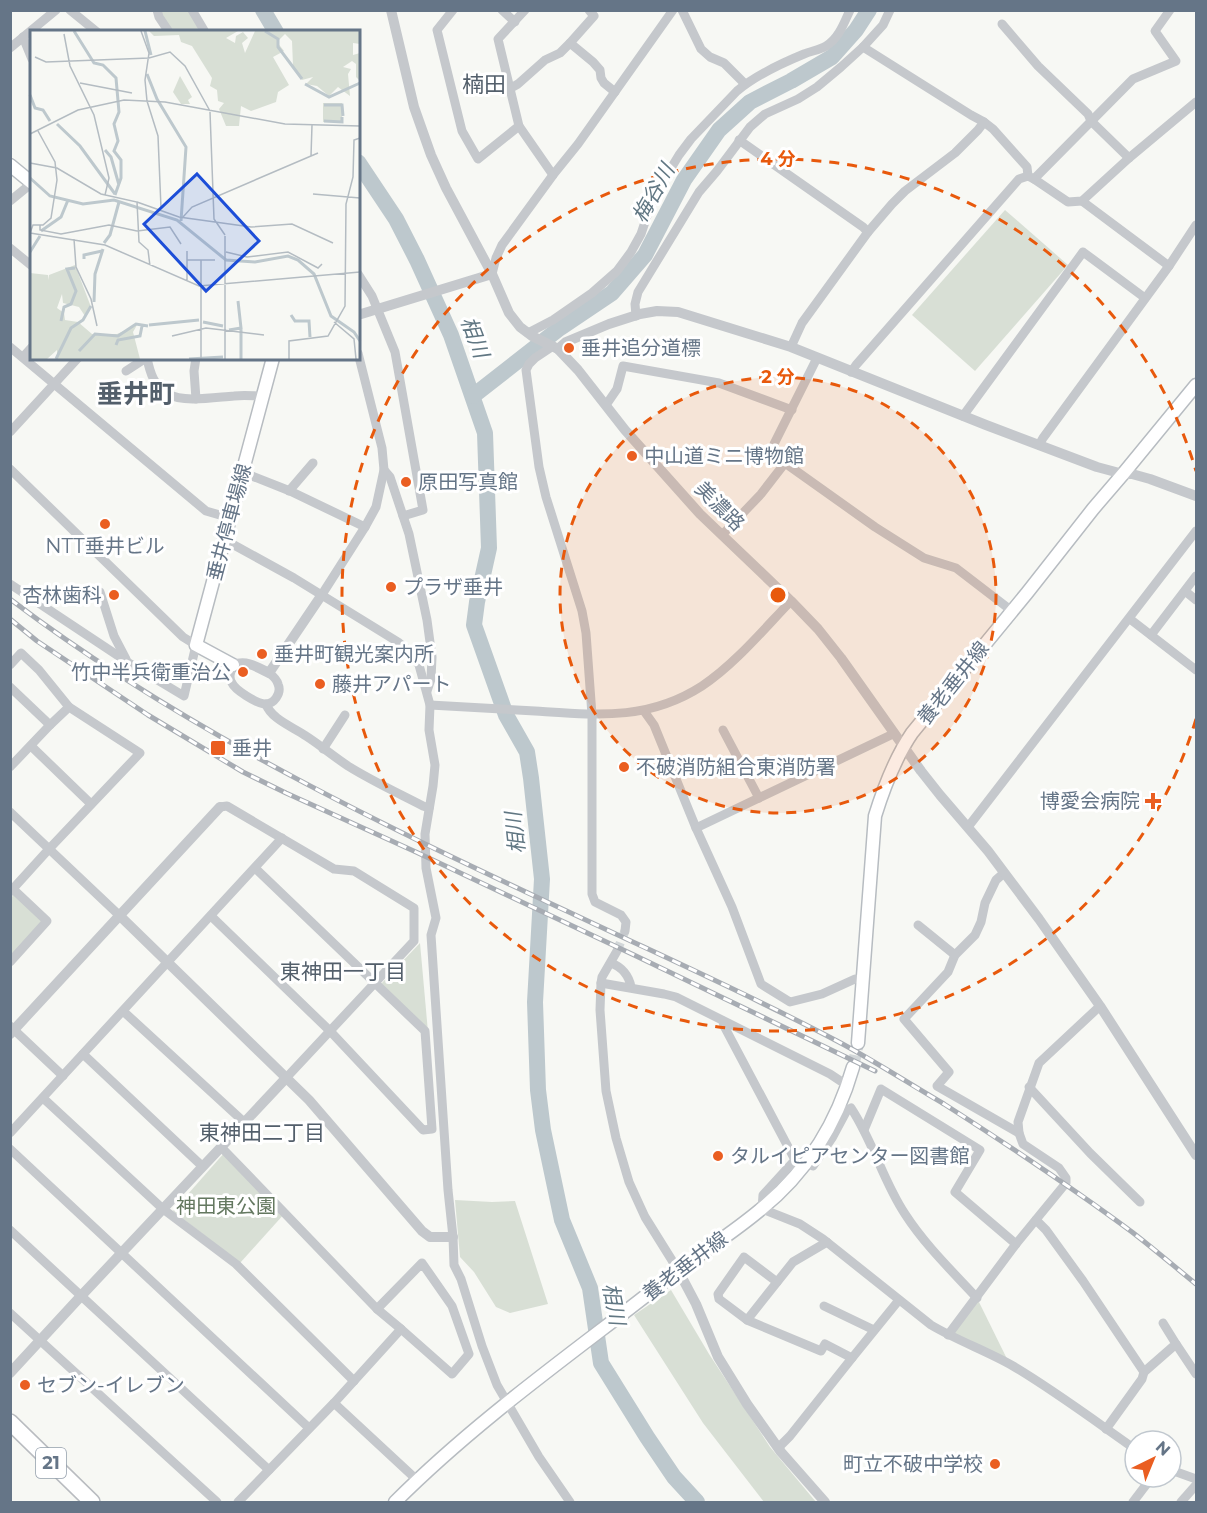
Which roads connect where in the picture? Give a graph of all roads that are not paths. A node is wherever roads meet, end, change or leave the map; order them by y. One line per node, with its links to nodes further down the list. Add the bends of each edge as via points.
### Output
1 (56, 10): 17 (street)
2 (158, 10): 19 (street)
3 (192, 10): 20 (street)
4 (453, 10): 33 (street, via 437,30 462,131 478,159)
5 (502, 10): 15 (street)
6 (525, 10): 15 (street)
7 (588, 10): 23 (street, via 594,16)
8 (673, 10): 29 (street)
9 (682, 10): 27 (street, via 701,49 724,63)
10 (850, 10): 27 (street, via 841,31 826,46)
11 (890, 10): 24 (street, via 883,25)
12 (1170, 10): 31 (street, via 1155,31 1176,61 1133,79)
13 (392, 11): 49 (street, via 414,107 431,155)
14 (78, 12): 18 (street)
15 (515, 22): 28 (street, via 498,39)
16 (1002, 24): 31 (street, via 1088,114)
17 (32, 30)
18 (95, 30)
19 (168, 30)
20 (204, 30)
21 (30, 31): 22 (street)
22 (23, 37): 25 (street); 26 (street)
23 (570, 43): 28 (street); 29 (street, via 593,62 604,83)
24 (863, 47): 32 (street); 34 (street, via 817,87 765,114)
25 (10, 48)
26 (30, 54)
27 (745, 84): 54 (street, via 679,155 650,207 641,234 617,271 592,293)
28 (509, 89): 33 (street)
29 (615, 92): 37 (street)
30 (1197, 102): 35 (street)
31 (1090, 121): 35 (street); 38 (street)
32 (984, 122): 38 (street, via 1027,167); 44 (street, via 955,153 905,191)
33 (519, 126): 37 (street)
34 (739, 140): 44 (street); 53 (street, via 699,192 643,282 636,299)
35 (1129, 158): 42 (street)
36 (10, 165): 39 (main road)
37 (553, 175): 49 (street, via 502,245)
38 (1031, 177): 42 (street, via 1068,202); 68 (street, via 1019,179)
39 (30, 181)
40 (30, 185): 41 (street)
41 (10, 201)
42 (1082, 201): 47 (street)
43 (1197, 225): 47 (street)
44 (868, 232): 57 (street, via 802,323)
45 (10, 248): 46 (street)
46 (30, 264)
47 (1169, 266): 50 (street)
48 (360, 276): 51 (street)
49 (487, 276): 51 (street); 54 (street, via 509,313)
50 (1144, 298): 75 (street, via 1083,252); 78 (street)
51 (381, 309): 52 (street); 86 (street, via 395,352 423,510)
52 (360, 314)
53 (636, 316): 56 (street); 57 (street, via 678,312)
54 (530, 334): 56 (street)
55 (10, 347): 59 (street)
56 (554, 347): 73 (street, 美濃路); 115 (street, via 535,358 526,370 539,467 582,611)
57 (792, 347): 60 (street)
58 (30, 349): 59 (street)
59 (23, 357): 69 (street)
60 (817, 358): 68 (street); 74 (street)
61 (76, 360): 69 (street)
62 (143, 360): 67 (street)
63 (147, 360): 72 (street, via 155,382 164,391 171,396)
64 (196, 360): 72 (street)
65 (272, 360): 71 (main road, 垂井停車場線)
66 (360, 360): 81 (street)
67 (126, 370)
68 (851, 372): 75 (street)
69 (54, 384): 76 (street); 87 (street, via 206,511)
70 (1197, 385): 83 (main road, 養老垂井線)
71 (263, 396): 72 (street); 82 (main road, 垂井停車場線)
72 (196, 399)
73 (606, 405): 74 (street, via 617,389 623,366 719,383); 90 (street, 美濃路, via 667,478)
74 (792, 410): 77 (street)
75 (963, 416): 78 (street)
76 (10, 432)
77 (774, 444)
78 (1039, 445): 83 (street)
79 (313, 464): 84 (street)
80 (10, 470): 102 (street, via 183,637)
81 (384, 470): 86 (street); 88 (street, via 376,507)
82 (242, 472): 84 (street); 87 (main road, 垂井停車場線)
83 (1123, 474): 85 (street); 99 (main road, 養老垂井線)
84 (289, 491): 88 (street)
85 (1197, 496)
86 (403, 516): 109 (street, via 432,657)
87 (230, 518): 91 (main road, 垂井停車場線)
88 (365, 527): 96 (street)
89 (1197, 531): 100 (street)
90 (722, 535): 98 (street, 美濃路); 99 (street, via 785,463 924,558 956,568)
91 (224, 542): 96 (street); 102 (main road, 垂井停車場線)
92 (1197, 576): 94 (street)
93 (10, 584): 103 (street)
94 (1185, 591): 97 (street); 101 (street)
95 (100, 592): 103 (street, via 114,636)
96 (321, 596): 107 (street); 109 (street, via 410,652 419,665)
97 (1197, 600)
98 (792, 602): 113 (street, via 702,686); 118 (street, 美濃路, via 841,658)
99 (1012, 611): 120 (main road, 養老垂井線)
100 (1130, 619): 101 (street); 128 (street)
101 (1151, 635): 106 (street)
102 (196, 645): 103 (street, via 184,696); 105 (main road)
103 (129, 663)
104 (10, 665): 112 (street, via 21,653)
105 (233, 665): 107 (street, via 248,663); 110 (street, via 231,682 246,695)
106 (1197, 670)
107 (269, 673): 110 (street, via 280,688 273,701)
108 (10, 687): 116 (street)
109 (427, 691): 111 (street)
110 (266, 704): 121 (street, via 275,716)
111 (430, 705): 115 (street); 126 (street, via 429,730 435,765)
112 (69, 706): 116 (street); 124 (street, via 140,753)
113 (644, 711): 115 (street); 129 (street, via 654,725)
114 (345, 715): 121 (street)
115 (589, 715): 138 (street, via 592,894 595,902 621,915 626,922)
116 (50, 725): 119 (street)
117 (723, 730): 123 (street)
118 (894, 734): 120 (street, 美濃路); 123 (street)
119 (31, 746): 122 (street); 124 (street)
120 (903, 747): 128 (street, 美濃路); 153 (main road, 養老垂井線, via 875,816)
121 (323, 749): 126 (street, via 382,786)
122 (10, 767)
123 (759, 798): 129 (street)
124 (91, 804): 131 (street)
125 (220, 807): 130 (street, via 227,806); 135 (street)
126 (429, 808): 175 (street, via 426,868 436,918 431,935)
127 (10, 812): 131 (street)
128 (968, 827): 133 (street, 美濃路)
129 (696, 828): 144 (street, via 761,984 790,1002 822,994)
130 (282, 838): 132 (street); 145 (street, via 334,869 354,871 414,908 414,941)
131 (49, 849): 134 (street); 135 (street)
132 (255, 867): 136 (street); 145 (street)
133 (1004, 873): 140 (street, via 996,880 985,903 975,935); 148 (street, 美濃路)
134 (12, 890): 141 (street, via 48,921)
135 (120, 916): 142 (street); 151 (street)
136 (211, 916): 142 (street); 152 (street)
137 (918, 925): 140 (street)
138 (625, 931)
139 (617, 951): 143 (street)
140 (955, 955): 164 (street, via 948,972 904,1019 949,1072 937,1086)
141 (10, 962)
142 (167, 962): 149 (street); 157 (street)
143 (611, 963): 146 (street); 147 (street, via 619,966)
144 (855, 979)
145 (375, 983): 152 (street); 152 (street, via 425,1031 432,1129 423,1130)
146 (601, 983): 147 (street); 179 (street, via 606,1091 616,1138 645,1217)
147 (631, 987): 150 (street, via 676,998)
148 (1100, 1006): 159 (street, via 1039,1063); 167 (street, 美濃路)
149 (123, 1011): 154 (street); 161 (street)
150 (723, 1022): 158 (street); 172 (street, via 795,1160 763,1194)
151 (12, 1030): 156 (street)
152 (330, 1031): 157 (street)
153 (858, 1043)
154 (83, 1054): 156 (street); 168 (street)
155 (853, 1067): 158 (main road, 養老垂井線)
156 (63, 1076): 160 (street)
157 (286, 1077): 161 (street); 175 (street, via 422,1231 430,1237)
158 (848, 1086): 172 (main road, 養老垂井線, via 832,1124 809,1159)
159 (1029, 1087): 164 (street, via 1018,1122); 170 (street)
160 (43, 1098): 163 (street); 171 (street)
161 (244, 1122): 165 (street)
162 (864, 1130): 169 (street, via 851,1108 847,1110); 177 (street, via 880,1089 980,1150 955,1192); 182 (street, via 906,1215 932,1252)
163 (10, 1133)
164 (1019, 1133): 173 (street, via 1023,1144 1059,1168 1066,1178)
165 (221, 1147): 168 (street); 185 (street)
166 (10, 1149): 178 (street)
167 (1197, 1155)
168 (202, 1166): 171 (street)
169 (813, 1166)
170 (1140, 1202)
171 (163, 1209): 178 (street); 198 (street, via 236,1264)
172 (762, 1209): 176 (street, via 800,1224); 179 (main road, 養老垂井線)
173 (1036, 1220): 177 (street); 195 (street)
174 (10, 1230): 181 (street)
175 (453, 1237): 199 (street, via 454,1265 497,1385)
176 (827, 1242): 180 (street, via 793,1262); 183 (street)
177 (1016, 1244): 182 (street)
178 (121, 1253): 181 (street); 202 (street)
179 (678, 1270): 199 (main road, 養老垂井線); 205 (street, via 718,1357)
180 (777, 1282): 187 (street); 187 (street, via 744,1257 718,1294 719,1299)
181 (81, 1296): 192 (street); 206 (street)
182 (977, 1298): 191 (street)
183 (899, 1300): 190 (street); 191 (street)
184 (824, 1306): 190 (street)
185 (377, 1309): 189 (street); 189 (street, via 422,1263 452,1306 469,1354 452,1374)
186 (10, 1312): 192 (street)
187 (747, 1320): 194 (street, via 821,1351 825,1344)
188 (1163, 1323): 193 (street)
189 (401, 1329): 198 (street)
190 (874, 1330): 194 (street)
191 (948, 1335): 203 (street, via 1010,1365)
192 (40, 1340): 196 (street); 211 (street)
193 (1176, 1344): 195 (street); 197 (street)
194 (852, 1358): 205 (street)
195 (1144, 1372): 203 (street)
196 (10, 1373)
197 (1197, 1374)
198 (354, 1381): 200 (street)
199 (507, 1401): 207 (main road, 養老垂井線); 214 (street)
200 (334, 1403): 202 (street); 207 (street)
201 (10, 1422): 210 (highway, 21)
202 (309, 1428): 206 (street)
203 (1106, 1429): 204 (street)
204 (1123, 1441)
205 (778, 1448): 215 (street)
206 (269, 1470): 212 (street)
207 (417, 1480): 213 (main road, 養老垂井線)
208 (1197, 1485): 217 (street)
209 (1143, 1489): 216 (street)
210 (92, 1503)
211 (217, 1503)
212 (238, 1503)
213 (395, 1503)
214 (570, 1503)
215 (825, 1503)
216 (1133, 1503)
217 (1182, 1503)

